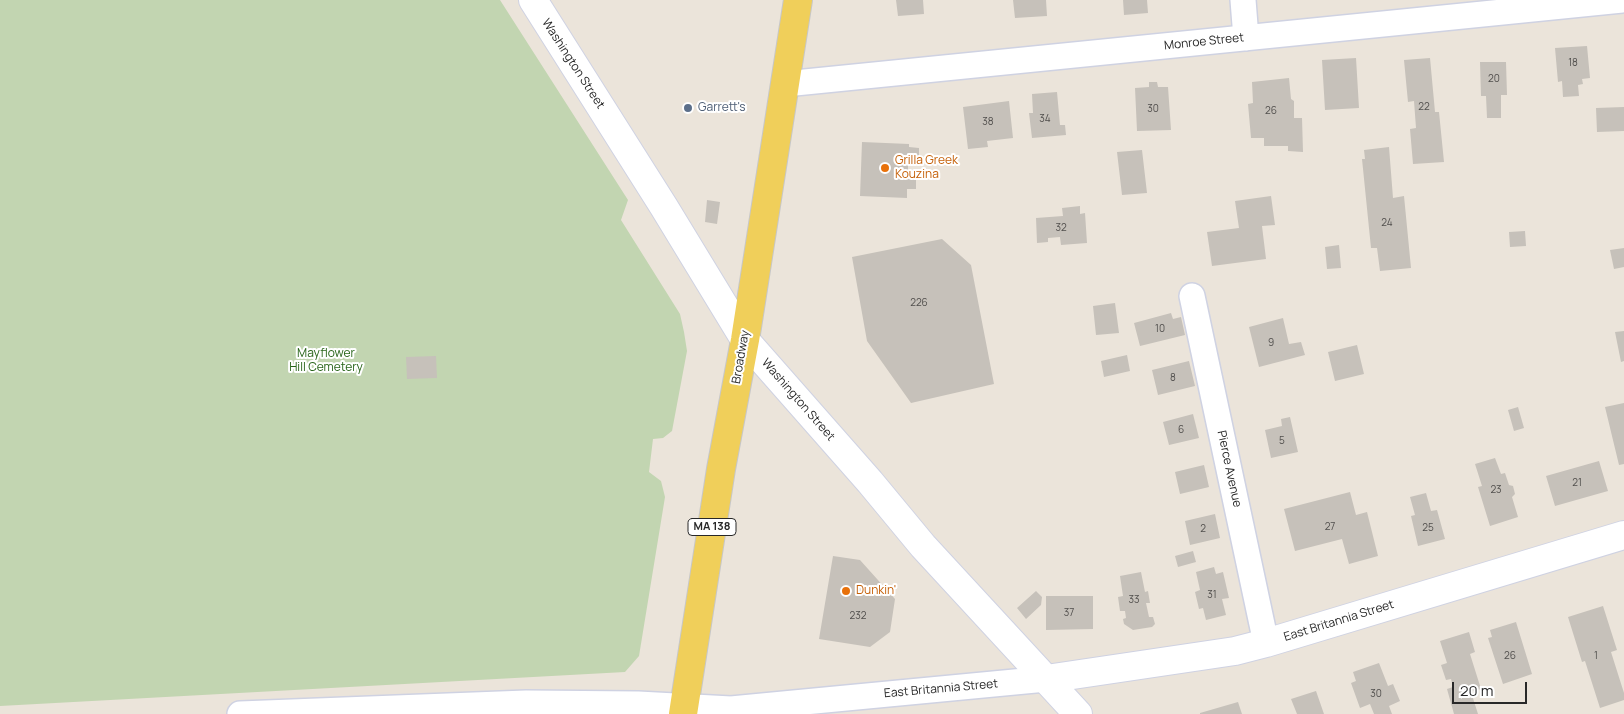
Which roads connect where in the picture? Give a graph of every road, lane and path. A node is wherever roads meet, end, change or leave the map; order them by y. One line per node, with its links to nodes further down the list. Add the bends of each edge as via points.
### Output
1 (532, 0): 8 (street, Washington Street)
2 (798, 0): 6 (main road, Broadway / MA 138)
3 (1243, 0): 5 (street)
4 (1622, 0): 5 (street, Monroe Street)
5 (1246, 38): 6 (street, Monroe Street)
6 (785, 84): 8 (main road, Broadway / MA 138)
7 (1192, 296): 10 (street, Pierce Avenue)
8 (745, 340): 11 (street, Washington Street, via 923,546); 12 (main road, Broadway / MA 138, via 721,469)
9 (1623, 541): 10 (street, East Britannia Street)
10 (1266, 643): 11 (street, East Britannia Street, via 1235,651)
11 (1046, 679): 12 (street, East Britannia Street, via 731,709); 14 (street, Washington Street)
12 (684, 710): 13 (street, East Britannia Street, via 638,704 526,704)
13 (240, 714)
14 (1078, 714)

